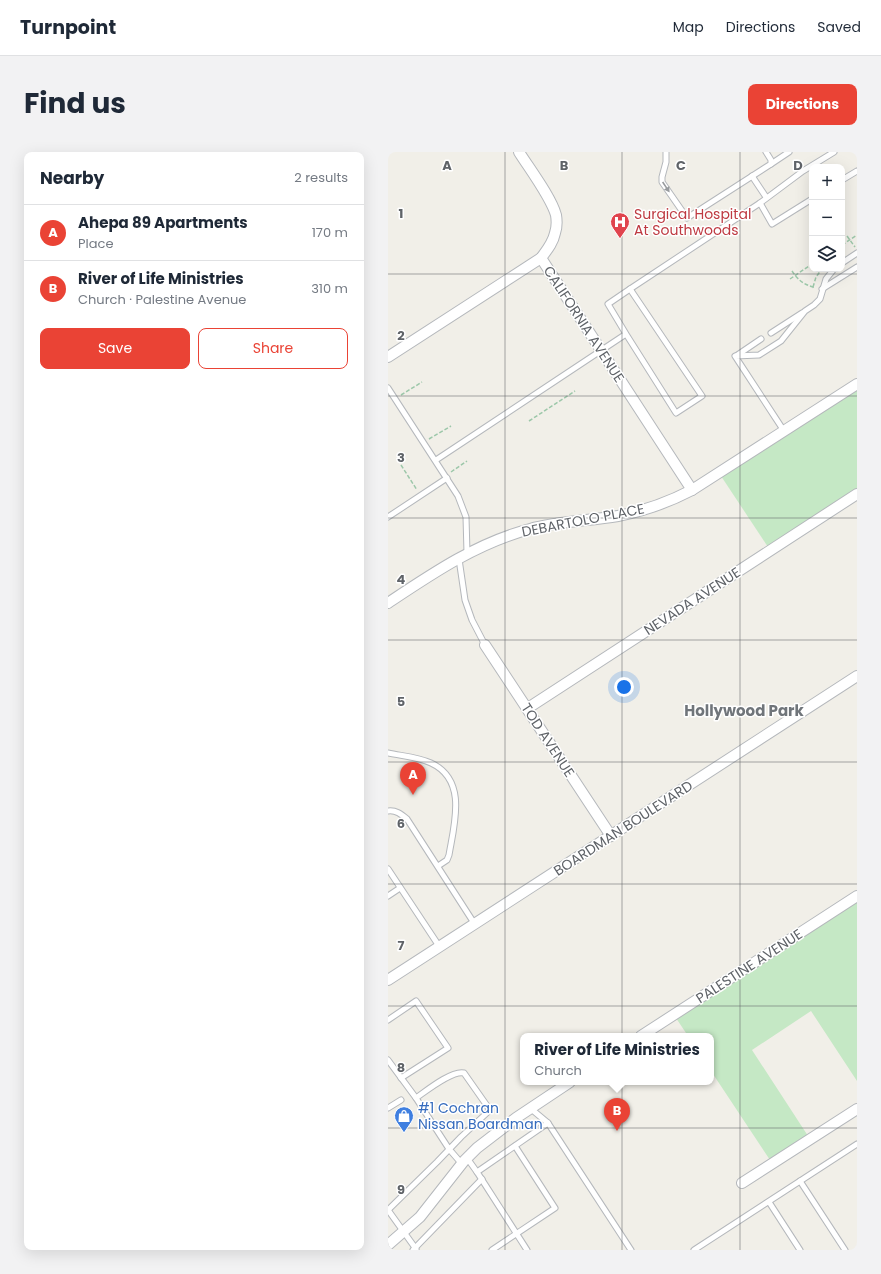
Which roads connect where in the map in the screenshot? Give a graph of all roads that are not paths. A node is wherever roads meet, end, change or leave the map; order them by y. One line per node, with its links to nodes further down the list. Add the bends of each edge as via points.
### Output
1 (519, 152): 14 (street, CALIFORNIA AVENUE, via 556,214 557,224 552,243)
2 (666, 152): 8 (lane, one-way to 8, via 662,182 687,218)
3 (766, 152): 6 (lane)
4 (789, 152): 6 (lane)
5 (834, 152): 10 (lane)
6 (771, 164): 8 (lane)
7 (857, 171): 9 (lane)
8 (752, 176): 10 (lane)
9 (845, 178)
10 (766, 197): 12 (lane)
11 (810, 200): 12 (lane, via 772,224)
12 (760, 203): 18 (lane)
13 (857, 253): 15 (lane)
14 (541, 258): 24 (street, CALIFORNIA AVENUE); 26 (street)
15 (845, 261)
16 (857, 267): 19 (lane)
17 (832, 272): 19 (lane)
18 (630, 289): 22 (lane, via 608,304); 22 (lane, via 702,396 676,412)
19 (822, 289): 20 (lane, via 820,299)
20 (805, 311): 21 (lane); 25 (lane, via 781,341 759,355)
21 (771, 333)
22 (626, 334): 24 (lane)
23 (761, 339): 25 (lane)
24 (602, 351): 30 (lane); 32 (street, CALIFORNIA AVENUE)
25 (735, 356): 29 (lane)
26 (388, 357)
27 (857, 384): 29 (street, DEBARTOLO PLACE)
28 (388, 388): 30 (lane)
29 (784, 431): 32 (street, DEBARTOLO PLACE)
30 (436, 460): 31 (lane)
31 (447, 478): 34 (lane); 35 (lane, via 458,496 466,517)
32 (692, 490): 35 (street, DEBARTOLO PLACE, via 658,505 627,514 549,524 531,529 501,538)
33 (857, 494): 39 (street, NEVADA AVENUE)
34 (388, 517)
35 (463, 555): 36 (street, DEBARTOLO PLACE); 37 (lane, via 465,600)
36 (388, 603)
37 (485, 645): 39 (street, TOD AVENUE)
38 (857, 676): 42 (street, BOARDMAN BOULEVARD)
39 (528, 708): 42 (street, TOD AVENUE)
40 (388, 753): 43 (lane, via 431,763 446,774 453,788 457,810 449,855 447,860)
41 (388, 811): 43 (lane, via 393,810 407,819)
42 (611, 836): 48 (street, BOARDMAN BOULEVARD)
43 (438, 866): 48 (lane)
44 (388, 869): 45 (lane)
45 (400, 888): 46 (lane); 49 (lane)
46 (388, 896)
47 (857, 896): 52 (street, PALESTINE AVENUE)
48 (474, 923): 49 (street, BOARDMAN BOULEVARD)
49 (439, 946): 50 (street, BOARDMAN BOULEVARD)
50 (388, 980)
51 (388, 1020): 54 (lane, via 416,1001 448,1048)
52 (646, 1033)
53 (388, 1060): 54 (lane)
54 (401, 1078): 56 (lane)
55 (565, 1085): 59 (street)
56 (416, 1098): 64 (lane); 64 (lane, via 459,1072 464,1073 490,1110)
57 (400, 1100): 58 (lane)
58 (388, 1108)
59 (530, 1108): 61 (lane); 65 (street, via 497,1131)
60 (857, 1108): 69 (street)
61 (548, 1123): 63 (lane); 78 (lane)
62 (857, 1144): 68 (lane)
63 (515, 1146): 66 (lane); 73 (lane, via 556,1208)
64 (449, 1149): 65 (lane); 71 (lane)
65 (464, 1161): 66 (lane); 72 (street, via 420,1217)
66 (477, 1172): 67 (lane)
67 (482, 1179): 73 (lane); 75 (lane)
68 (800, 1181): 70 (lane); 81 (lane)
69 (742, 1183)
70 (769, 1202): 79 (lane); 80 (lane)
71 (388, 1210): 72 (lane)
72 (404, 1231): 74 (street); 75 (lane)
73 (516, 1233): 76 (lane); 77 (lane)
74 (388, 1245)
75 (415, 1249)
76 (492, 1250)
77 (527, 1250)
78 (631, 1250)
79 (694, 1250)
80 (800, 1250)
81 (845, 1250)

